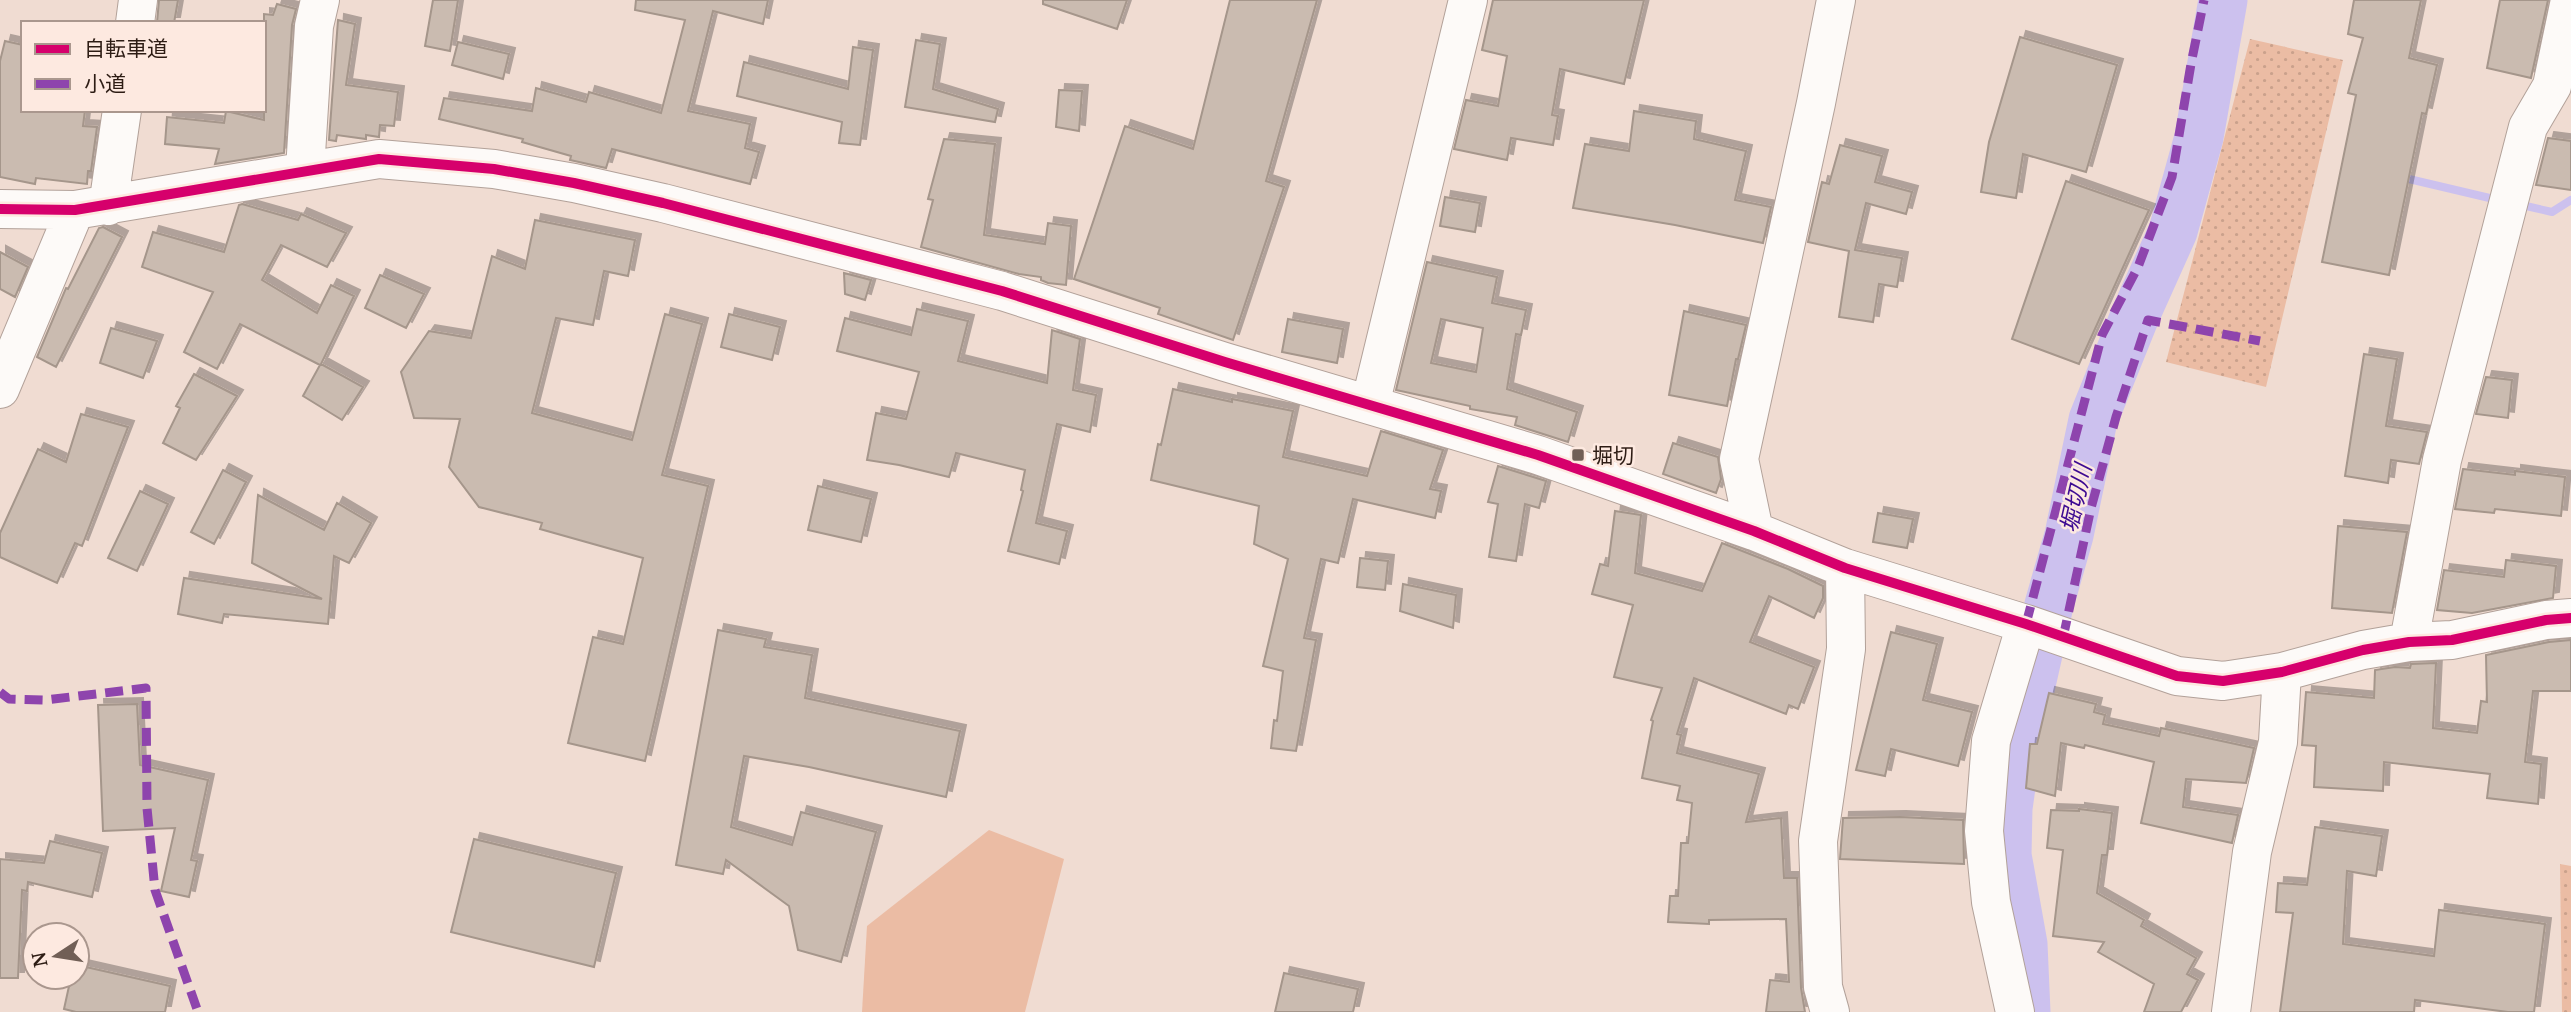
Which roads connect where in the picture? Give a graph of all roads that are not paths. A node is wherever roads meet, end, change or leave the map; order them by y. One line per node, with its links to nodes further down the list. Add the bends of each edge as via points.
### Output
1 (138, 0): 6 (street)
2 (320, 0): 8 (street, via 314,26)
3 (1468, 0): 12 (street)
4 (1836, 0): 13 (street, via 1739,459)
5 (2570, 0): 17 (street, via 2552,86 2528,127 2442,460)
6 (135, 21)
7 (121, 112): 9 (street)
8 (305, 170): 9 (street); 12 (street, via 379,159 494,169 575,183 1002,291)
9 (92, 208): 10 (street); 11 (street)
10 (0, 209)
11 (0, 389)
12 (1370, 405): 13 (street, via 1538,455)
13 (1754, 531): 14 (street)
14 (1845, 568): 16 (street); 19 (street, via 1846,649 1818,841 1823,987)
15 (2571, 618): 17 (street, via 2452,640)
16 (2026, 624): 18 (street, via 2177,676 2223,681); 20 (street, via 1991,741 1984,831 1991,902)
17 (2409, 642): 18 (street)
18 (2282, 672): 21 (street, via 2278,741 2252,852)
19 (1830, 1012)
20 (2015, 1012)
21 (2231, 1012)

